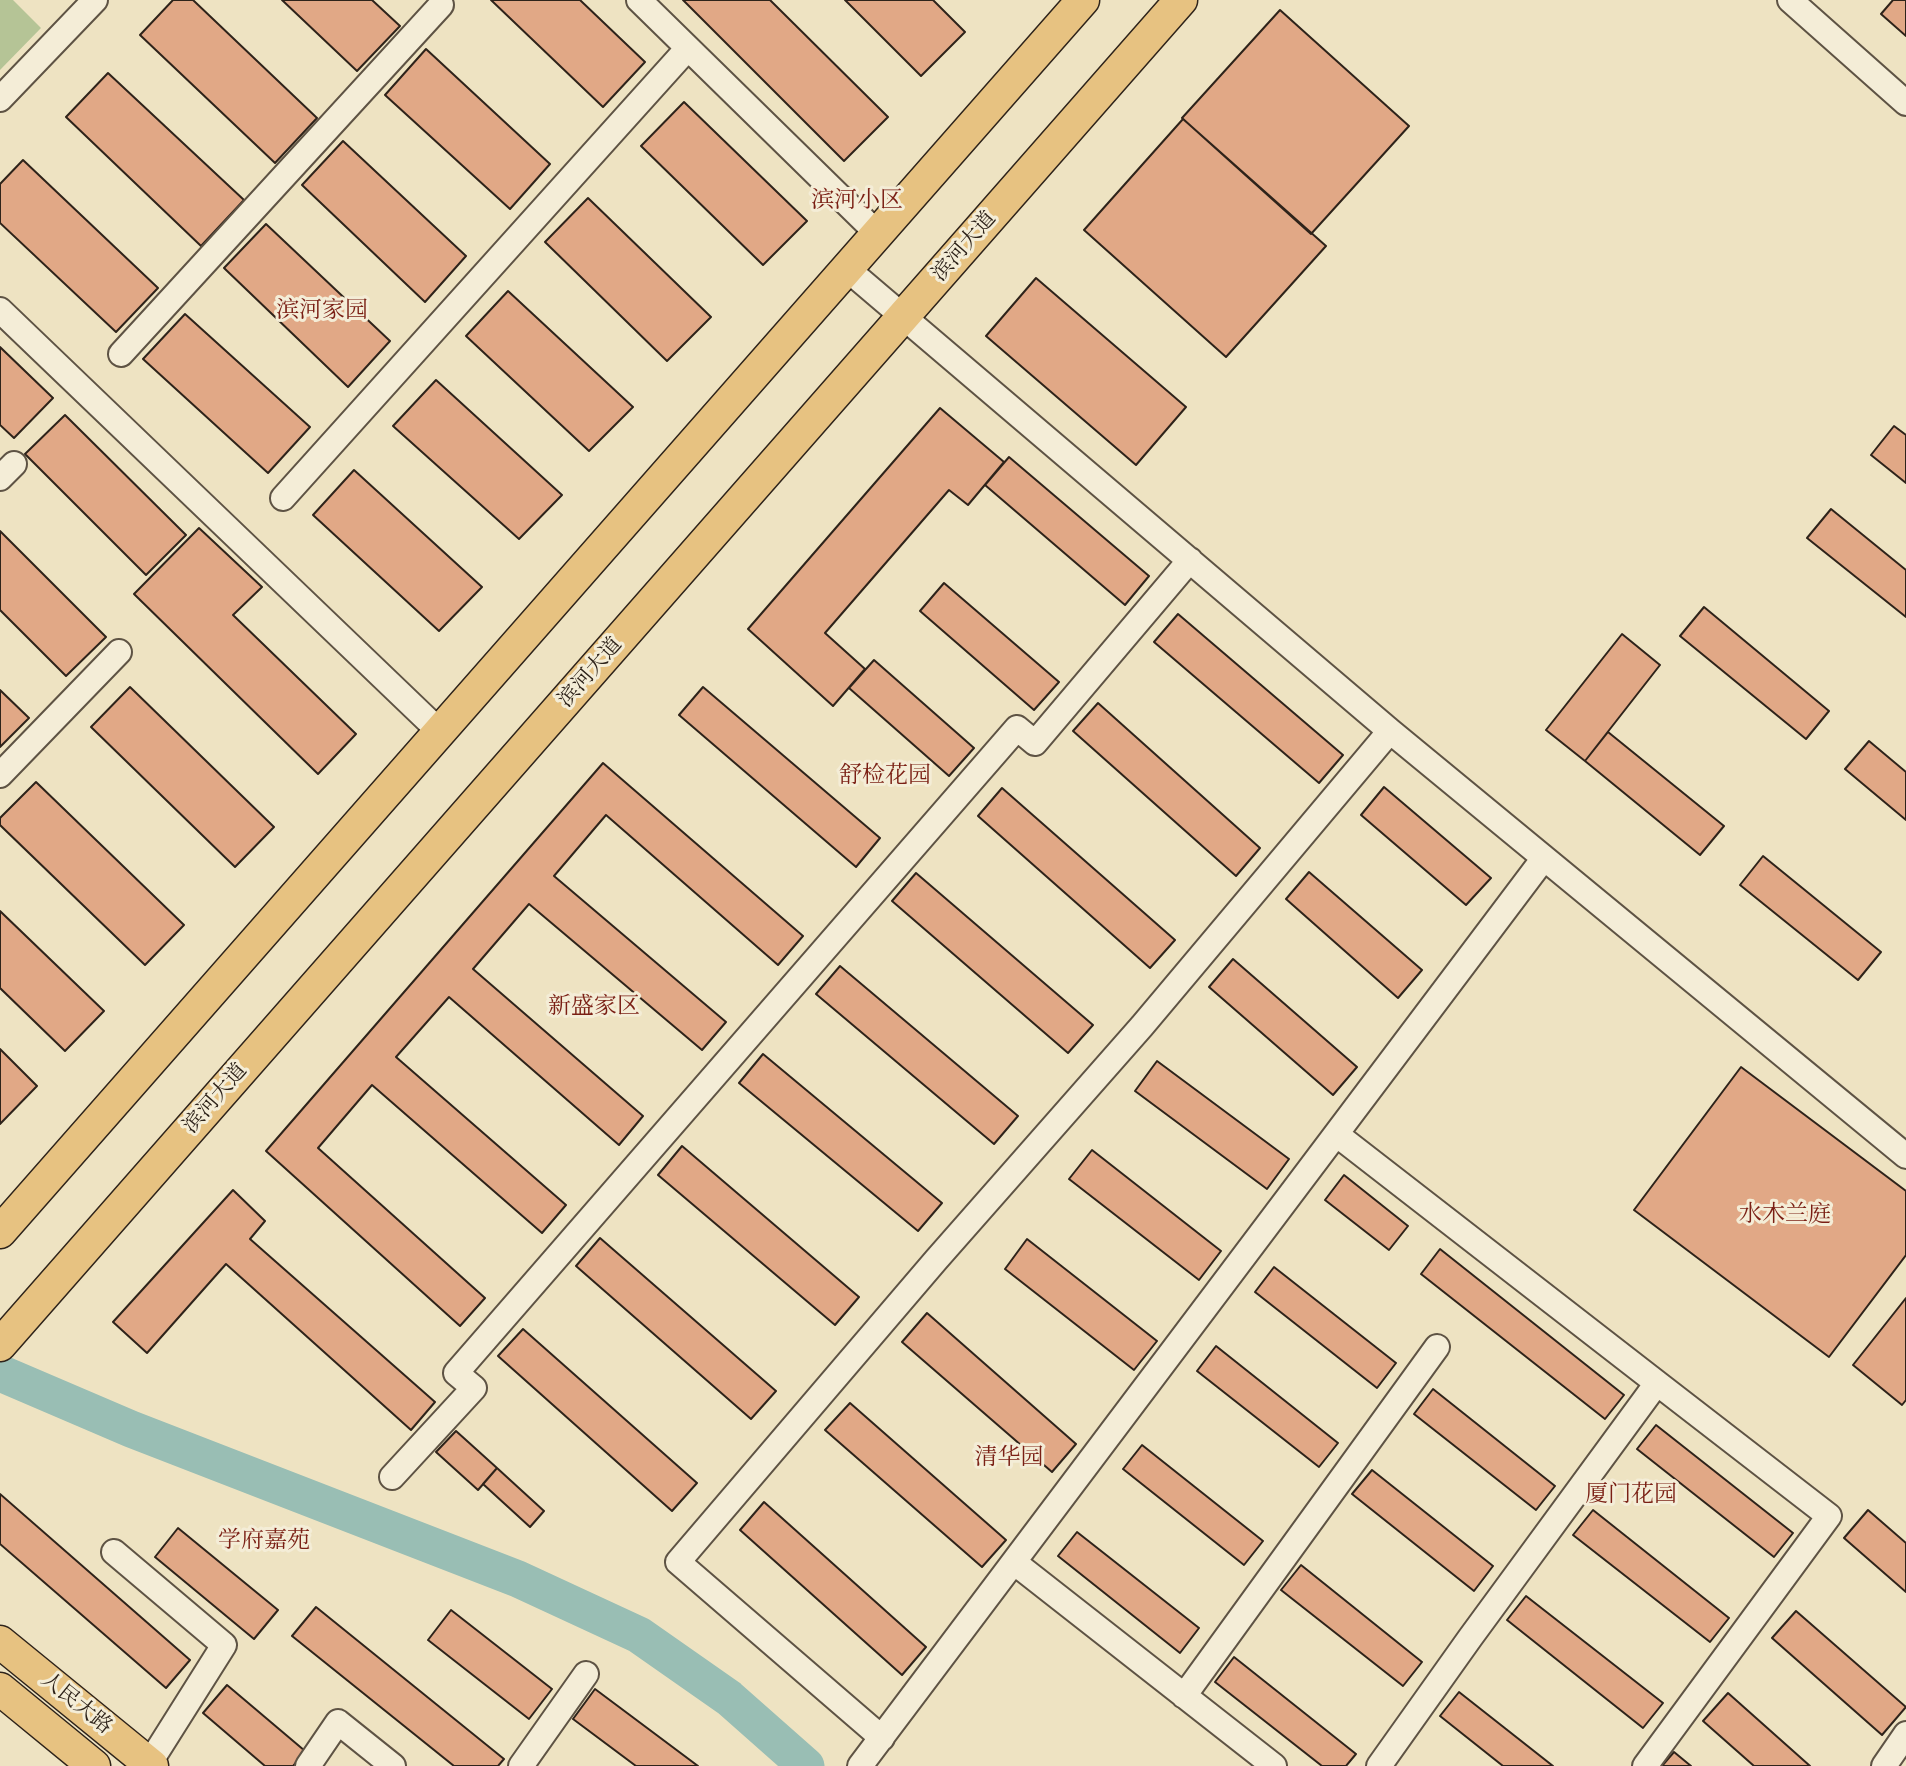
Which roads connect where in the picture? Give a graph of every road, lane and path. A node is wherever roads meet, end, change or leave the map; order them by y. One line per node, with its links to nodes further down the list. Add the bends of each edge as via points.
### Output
1 (95, 0): 8 (street)
2 (639, 0): 7 (street)
3 (1083, 0): 10 (main road)
4 (1181, 0): 13 (main road, 滨河大道)
5 (1790, 0): 9 (street)
6 (441, 5): 14 (street)
7 (688, 48): 10 (street); 15 (street)
8 (0, 99)
9 (1906, 103)
10 (879, 235): 11 (main road)
11 (846, 268): 13 (street); 19 (main road)
12 (0, 310): 19 (street)
13 (903, 317): 16 (street); 25 (main road, 滨河大道)
14 (121, 354)
15 (283, 498)
16 (1190, 560): 18 (street); 28 (street, via 1035,743 1017,728 483,1341 456,1373 474,1388)
17 (119, 652): 20 (street)
18 (1390, 731): 21 (street); 36 (street, via 1142,1026 678,1562)
19 (439, 732): 24 (main road)
20 (0, 775)
21 (1544, 858): 22 (street); 23 (street)
22 (1336, 1134): 27 (street); 30 (street)
23 (1906, 1156)
24 (0, 1232)
25 (0, 1345)
26 (1437, 1347): 34 (street)
27 (1657, 1383): 44 (street); 45 (street, via 1829,1516)
28 (392, 1477)
29 (114, 1552): 37 (street, via 224,1645)
30 (1015, 1563): 34 (street); 36 (street)
31 (0, 1642): 37 (main road, 人民大路)
32 (586, 1674): 41 (street)
33 (0, 1689): 38 (main road, 人民大路)
34 (1184, 1696): 43 (street)
35 (1906, 1734): 46 (street)
36 (882, 1738): 42 (street)
37 (150, 1765)
38 (94, 1766)
39 (308, 1766): 40 (street, via 338,1722)
40 (393, 1766)
41 (521, 1766)
42 (860, 1766)
43 (1274, 1766)
44 (1379, 1766)
45 (1645, 1766)
46 (1884, 1766)

